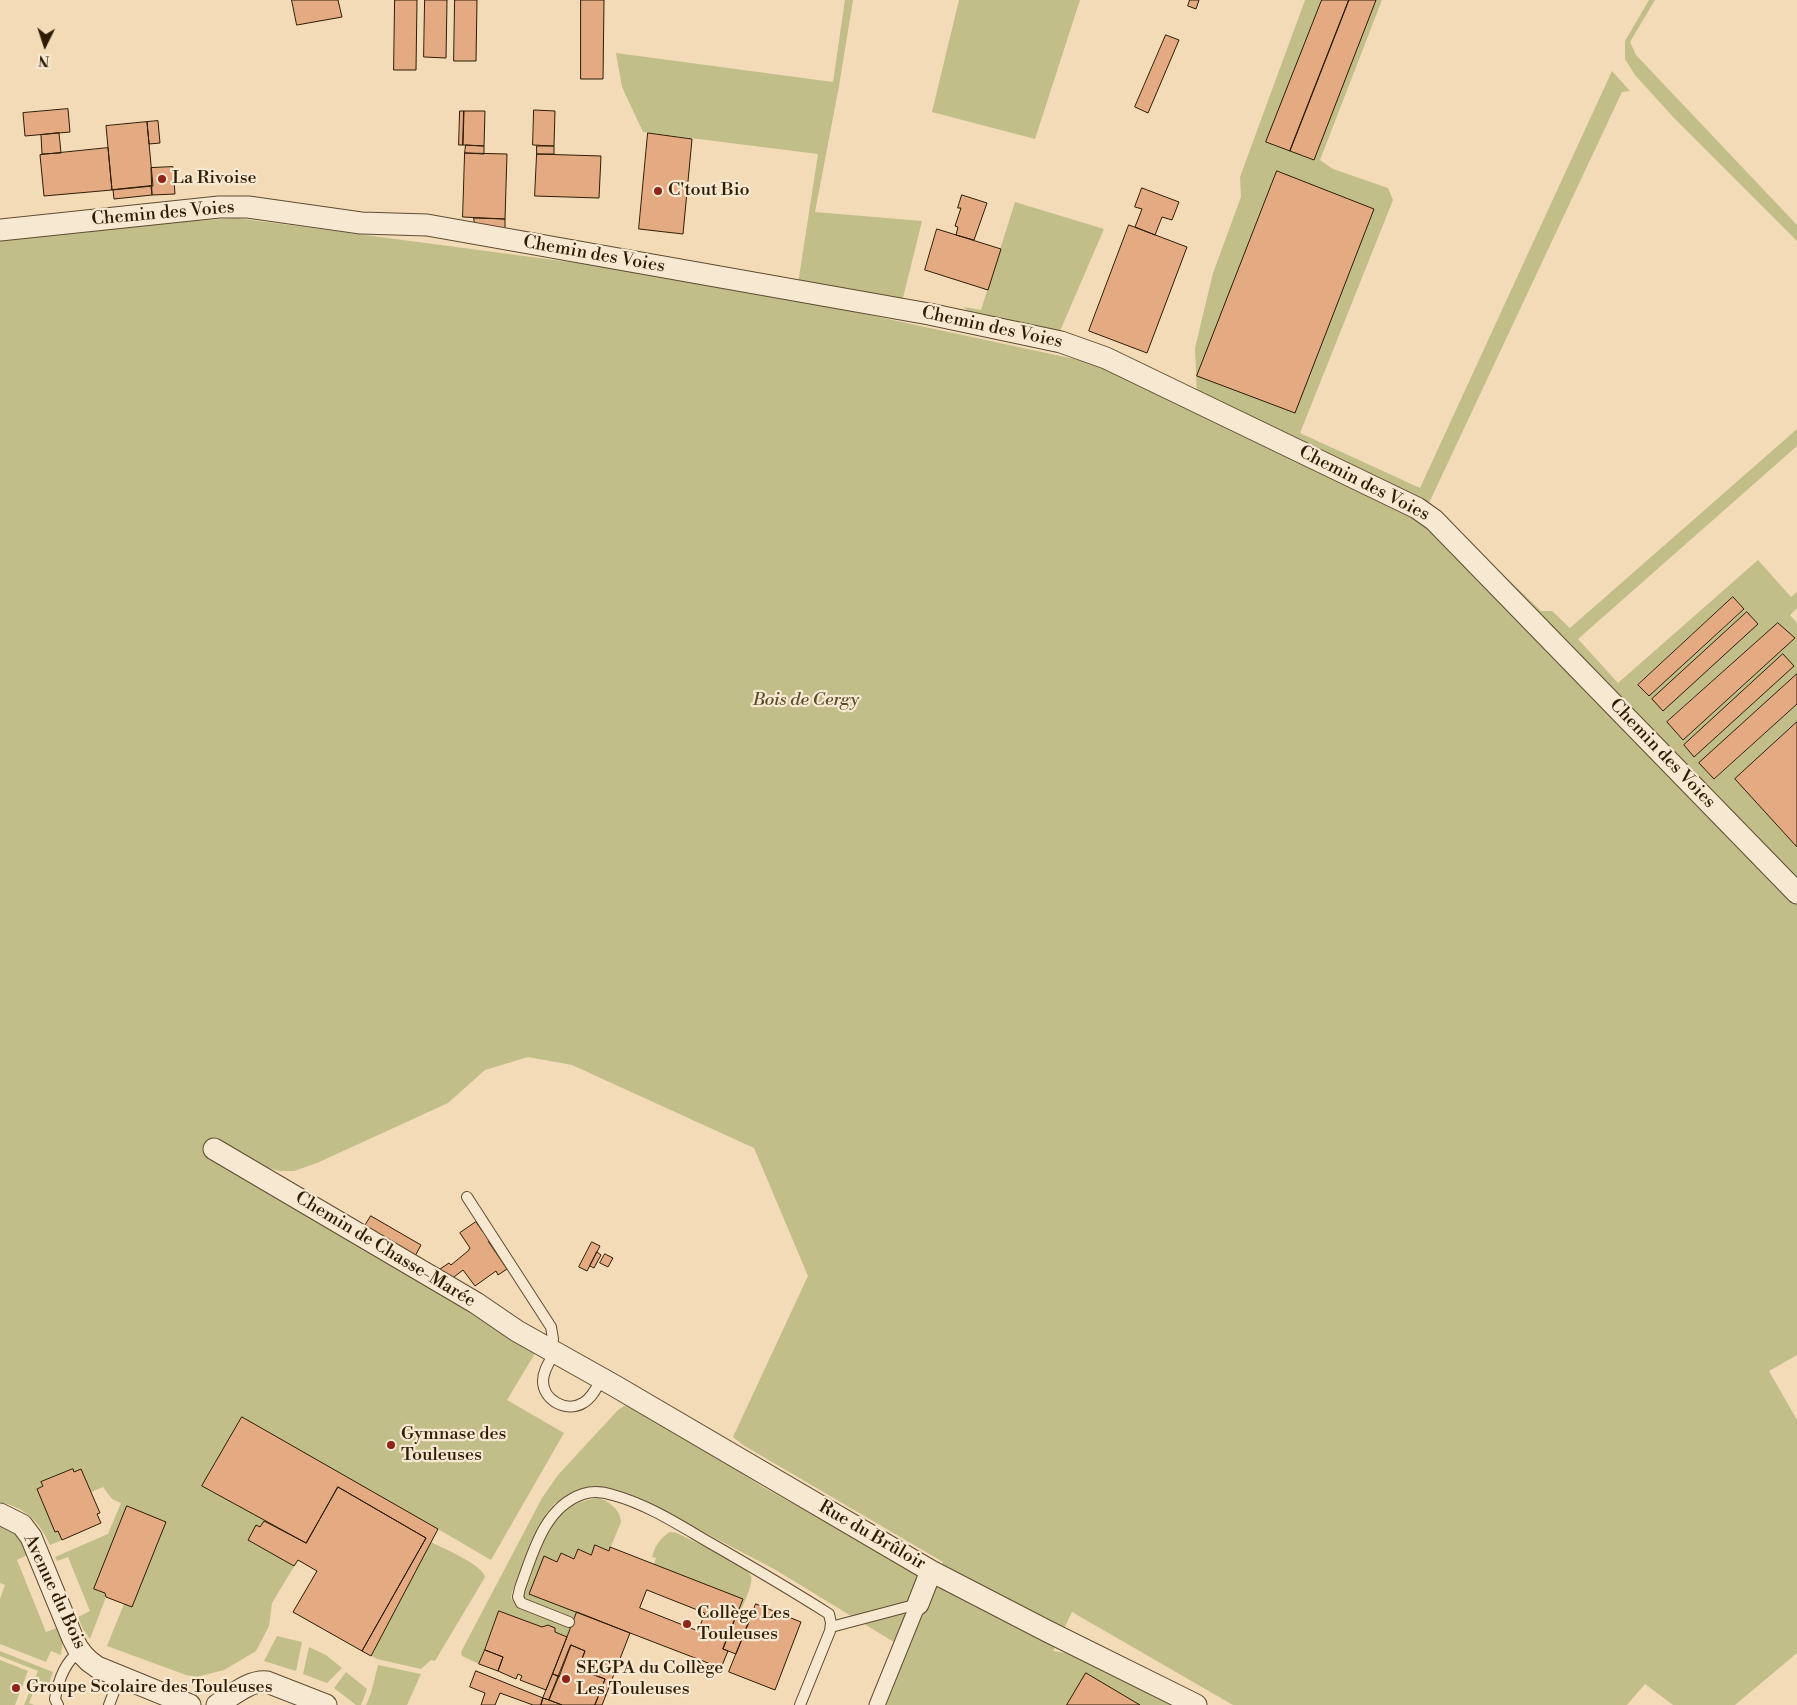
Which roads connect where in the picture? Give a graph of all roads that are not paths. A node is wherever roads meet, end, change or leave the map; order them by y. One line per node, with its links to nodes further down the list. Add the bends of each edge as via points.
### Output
1 (0, 230): 2 (street, Chemin des Voies, via 219,206 361,223 426,226 929,314 1061,342 1106,358 1417,508 1434,520)
2 (1797, 893)
3 (214, 1149): 5 (street, Chemin de Chasse-Marée)
4 (468, 1197): 5 (lane, via 551,1328)
5 (553, 1351): 6 (street, Rue du Brûloir); 6 (lane, via 543,1381 545,1390 557,1404 566,1407 584,1403)
6 (602, 1378): 8 (street, Rue du Brûloir)
7 (0, 1514): 12 (street, Avenue du Bois, via 22,1525 31,1536)
8 (931, 1571): 9 (street); 21 (street, Rue du Brûloir)
9 (918, 1604): 11 (lane); 20 (street)
10 (569, 1622): 11 (lane, via 525,1604 518,1600 518,1593 547,1522 570,1500 594,1492 620,1497 676,1523 829,1614)
11 (831, 1626): 19 (lane)
12 (80, 1652): 13 (street, Avenue du Bois, via 97,1667); 14 (lane, via 72,1658 64,1673 54,1699)
13 (120, 1676): 15 (lane); 16 (street, Avenue du Bois)
14 (58, 1705)
15 (109, 1705)
16 (190, 1705)
17 (217, 1705): 18 (street, via 251,1684 267,1682)
18 (326, 1705)
19 (800, 1705)
20 (877, 1705)
21 (1196, 1705)

